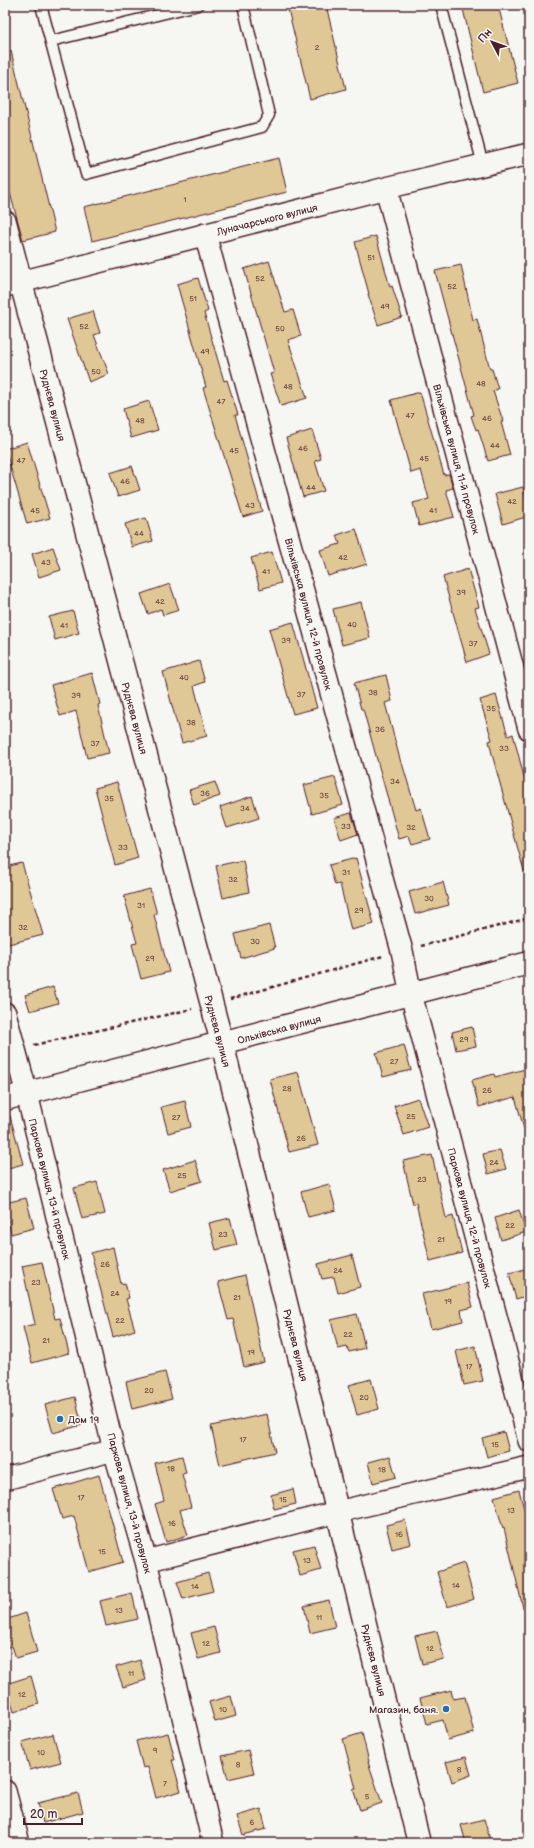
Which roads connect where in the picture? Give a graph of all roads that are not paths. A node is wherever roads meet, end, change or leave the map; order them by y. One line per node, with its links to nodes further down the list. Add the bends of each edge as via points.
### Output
1 (41, 5): 5 (lane)
2 (198, 5): 5 (lane)
3 (244, 5): 5 (lane, via 269,115 262,128 86,174)
4 (441, 5): 7 (lane)
5 (51, 41)
6 (529, 154): 7 (street, Луначарського вулиця)
7 (483, 165): 8 (street, Луначарського вулиця)
8 (386, 188): 10 (street, Луначарського вулиця); 12 (street, Вільхівська вулиця, 11-й провулок)
9 (5, 222): 11 (street, Руднєва вулиця)
10 (205, 234): 11 (street, Луначарського вулиця); 14 (street, Вільхівська вулиця, 12-й провулок, via 402,951)
11 (13, 284): 16 (street, Руднєва вулиця)
12 (529, 729)
13 (529, 963): 14 (street, Ольхівська вулиця)
14 (411, 994): 16 (street, Ольхівська вулиця); 19 (street, Паркова вулиця, 12-й провулок)
15 (5, 1013): 17 (street, Паркова вулиця, 13-й провулок)
16 (222, 1043): 17 (street, Ольхівська вулиця); 23 (street, Руднєва вулиця)
17 (27, 1094): 18 (street, Ольхівська вулиця); 20 (street, Паркова вулиця, 13-й провулок)
18 (5, 1099)
19 (529, 1441)
20 (114, 1450): 22 (street); 24 (street, Паркова вулиця, 13-й провулок)
21 (529, 1467): 23 (street)
22 (5, 1478)
23 (337, 1512): 24 (street); 28 (street, Руднєва вулиця)
24 (146, 1562): 27 (street, Паркова вулиця, 13-й провулок)
25 (5, 1791): 26 (street)
26 (19, 1843)
27 (213, 1843)
28 (419, 1843)

